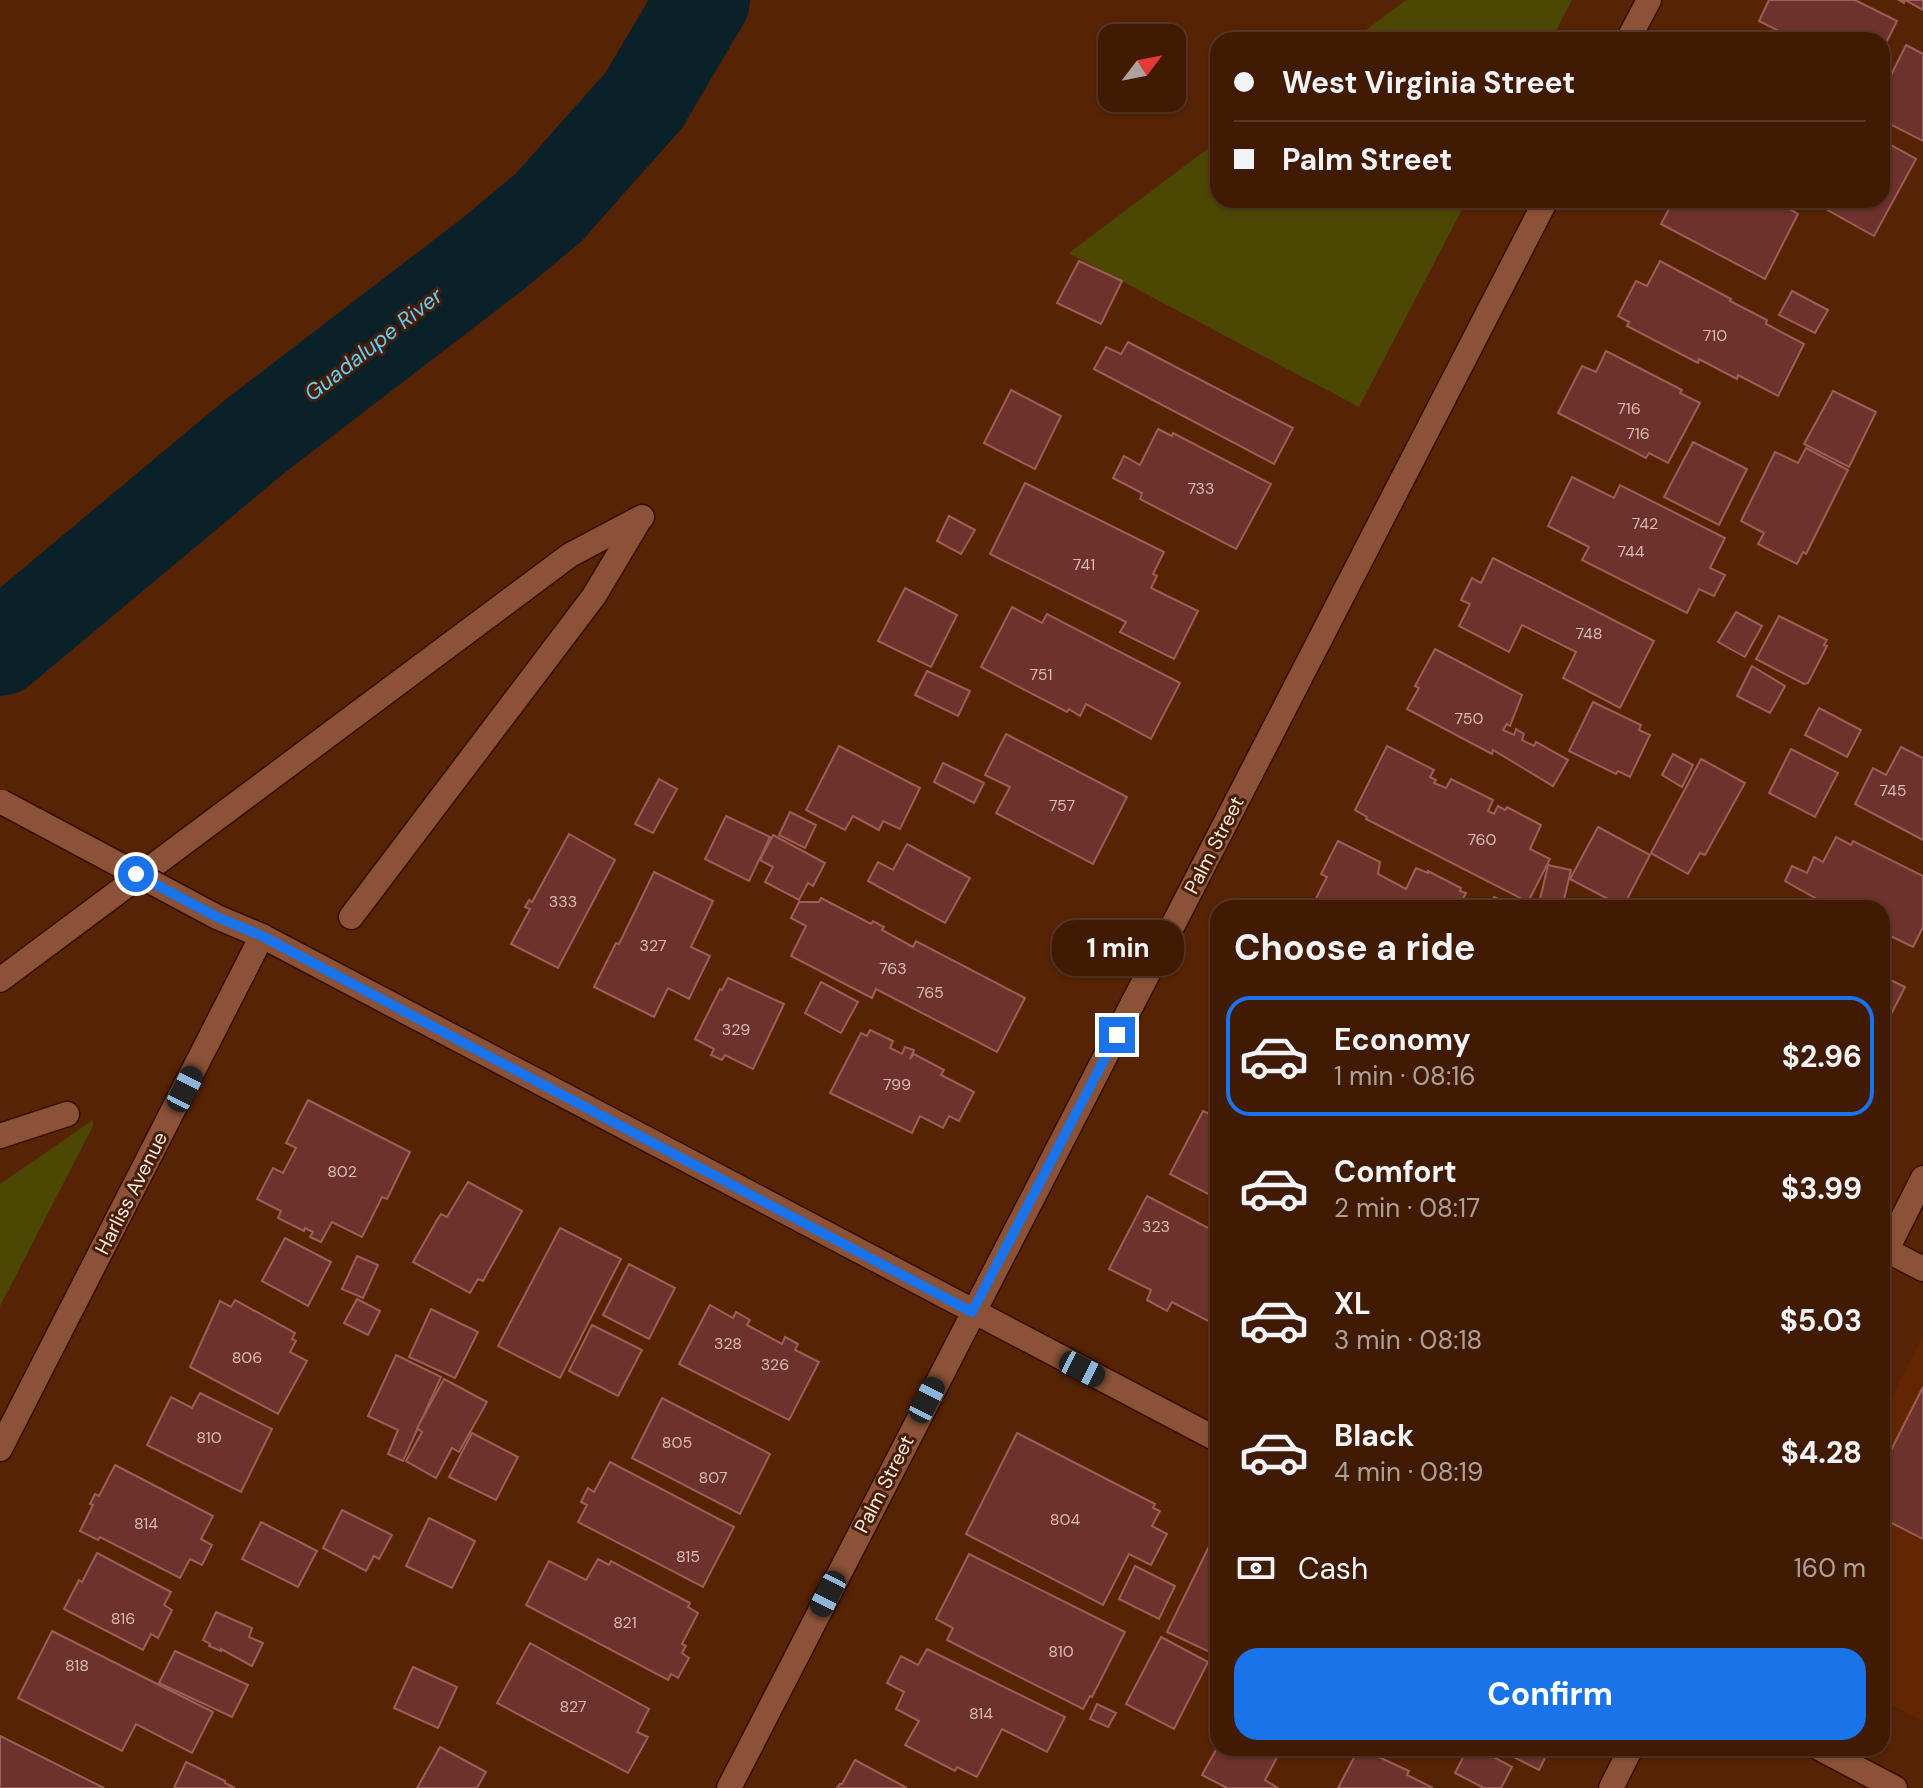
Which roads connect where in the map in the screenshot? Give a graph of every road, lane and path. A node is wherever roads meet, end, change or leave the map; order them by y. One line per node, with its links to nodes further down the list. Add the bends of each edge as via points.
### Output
1 (1649, 0): 2 (street)
2 (1632, 32)
3 (1542, 208): 14 (street, Palm Street)
4 (1, 801): 6 (street, bridge)
5 (351, 917): 7 (street, via 594,596 642,517 570,555)
6 (262, 936): 14 (street); 16 (street, Harliss Avenue)
7 (0, 980)
8 (67, 1114): 9 (street)
9 (0, 1136)
10 (1923, 1178): 11 (street)
11 (1890, 1242)
12 (1890, 1256): 13 (street)
13 (1923, 1269)
14 (972, 1312): 15 (street); 19 (street, Palm Street)
15 (1210, 1436)
16 (0, 1449)
17 (1627, 1756): 20 (street)
18 (1834, 1756): 21 (street)
19 (729, 1788)
20 (1611, 1788)
21 (1895, 1788)

